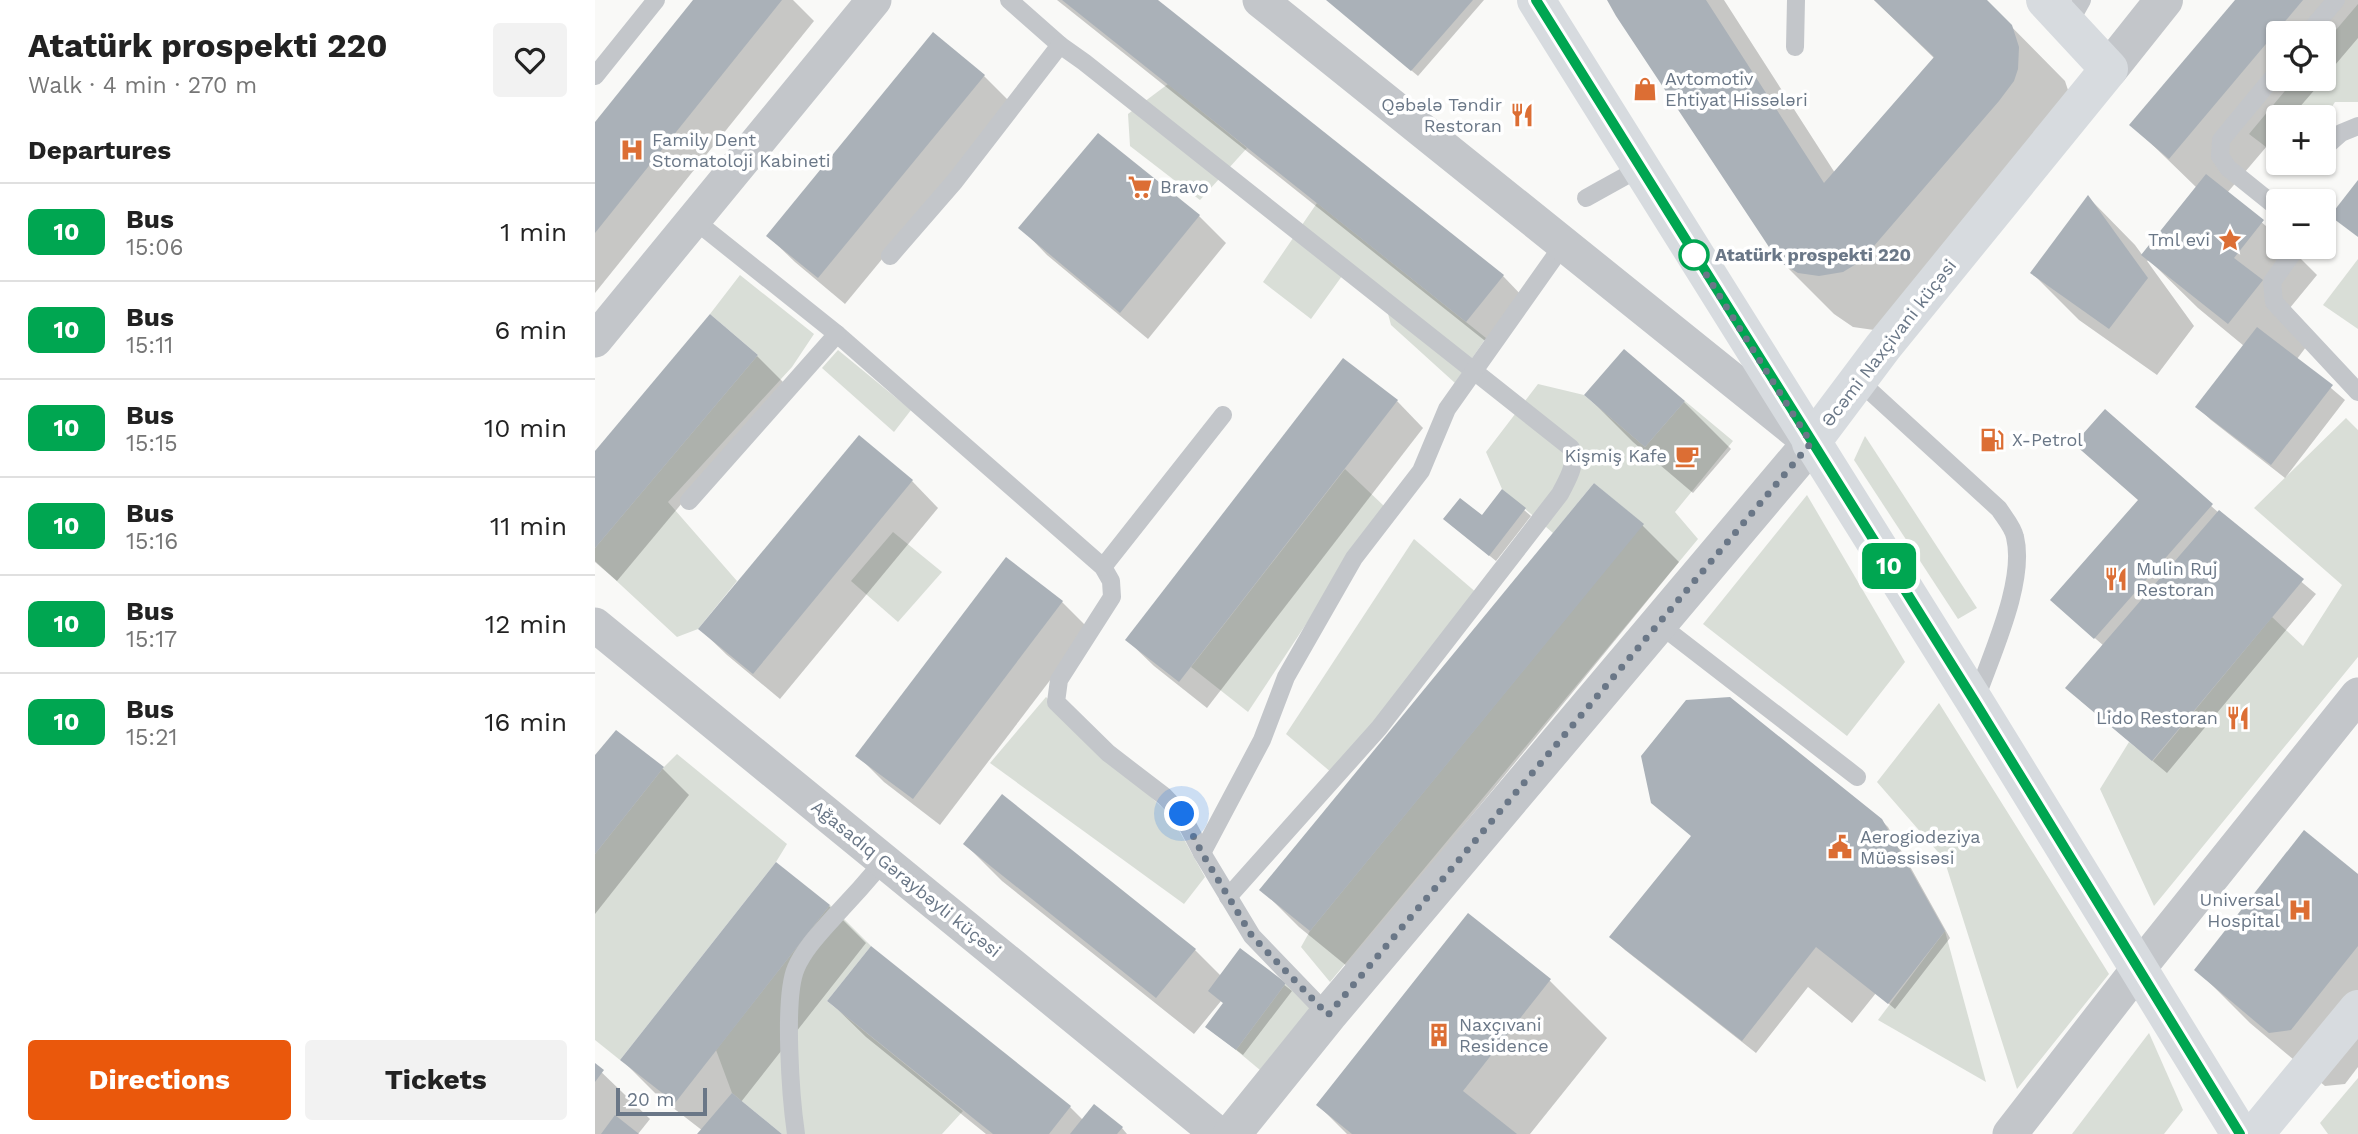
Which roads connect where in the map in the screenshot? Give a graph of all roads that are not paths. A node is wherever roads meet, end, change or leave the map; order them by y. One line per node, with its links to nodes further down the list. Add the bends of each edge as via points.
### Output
1 (1009, 0): 11 (lane)
2 (1260, 0): 22 (street)
3 (1536, 0): 18 (main road)
4 (1796, 0): 12 (lane)
5 (2164, 0): 13 (street, Əcəmi Naxçivani küçəsi)
6 (2336, 0): 10 (lane)
7 (650, 2): 14 (lane)
8 (865, 4): 21 (street)
9 (2065, 8): 13 (main road)
10 (2318, 21)
11 (1060, 45): 23 (lane, via 955,181); 27 (lane)
12 (1795, 47)
13 (2109, 69): 28 (main road, Əcəmi Naxçivani küçəsi)
14 (595, 76)
15 (2266, 86): 20 (lane, via 2221,140 2220,156)
16 (2358, 126): 17 (lane)
17 (2336, 137)
18 (1640, 168): 19 (lane); 31 (main road)
19 (1586, 198)
20 (2266, 199)
21 (693, 219): 25 (lane); 26 (street)
22 (1563, 245): 27 (lane); 31 (street)
23 (890, 256)
24 (2288, 259): 29 (lane, via 2272,282 2274,302)
25 (837, 334): 32 (lane); 33 (lane)
26 (595, 340)
27 (1474, 372): 39 (lane, via 1447,410 1421,471 1354,558 1307,638 1262,740); 41 (lane, via 1571,448 1573,467 1560,494 1379,728)
28 (1858, 380): 31 (main road, Əcəmi Naxçivani küçəsi); 37 (lane, via 1999,509 2015,534 2018,566 2011,598)
29 (2358, 392)
30 (1223, 415): 33 (lane)
31 (1811, 443): 34 (street, Əcəmi Naxçivani küçəsi); 37 (main road)
32 (689, 501)
33 (1103, 567): 39 (lane, via 1111,581 1112,597 1059,680 1056,702 1108,753 1182,814)
34 (1659, 624): 38 (lane); 44 (street, Əcəmi Naxçivani küçəsi)
35 (595, 625): 40 (street, Ağasadıq Gəraybəyli küçəsi)
36 (2358, 695): 42 (street)
37 (1975, 702): 42 (main road)
38 (1857, 777)
39 (1202, 853): 41 (lane)
40 (884, 861): 45 (lane, via 806,949 795,970 790,1013); 46 (street, Ağasadıq Gəraybəyli küçəsi)
41 (1228, 897): 44 (lane, via 1252,936)
42 (2139, 968): 48 (street); 49 (main road)
43 (2358, 1009): 50 (main road)
44 (1328, 1015): 47 (street, Əcəmi Naxçivani küçəsi)
45 (796, 1134)
46 (1218, 1134)
47 (1232, 1134)
48 (2010, 1134)
49 (2240, 1134)
50 (2255, 1134)

